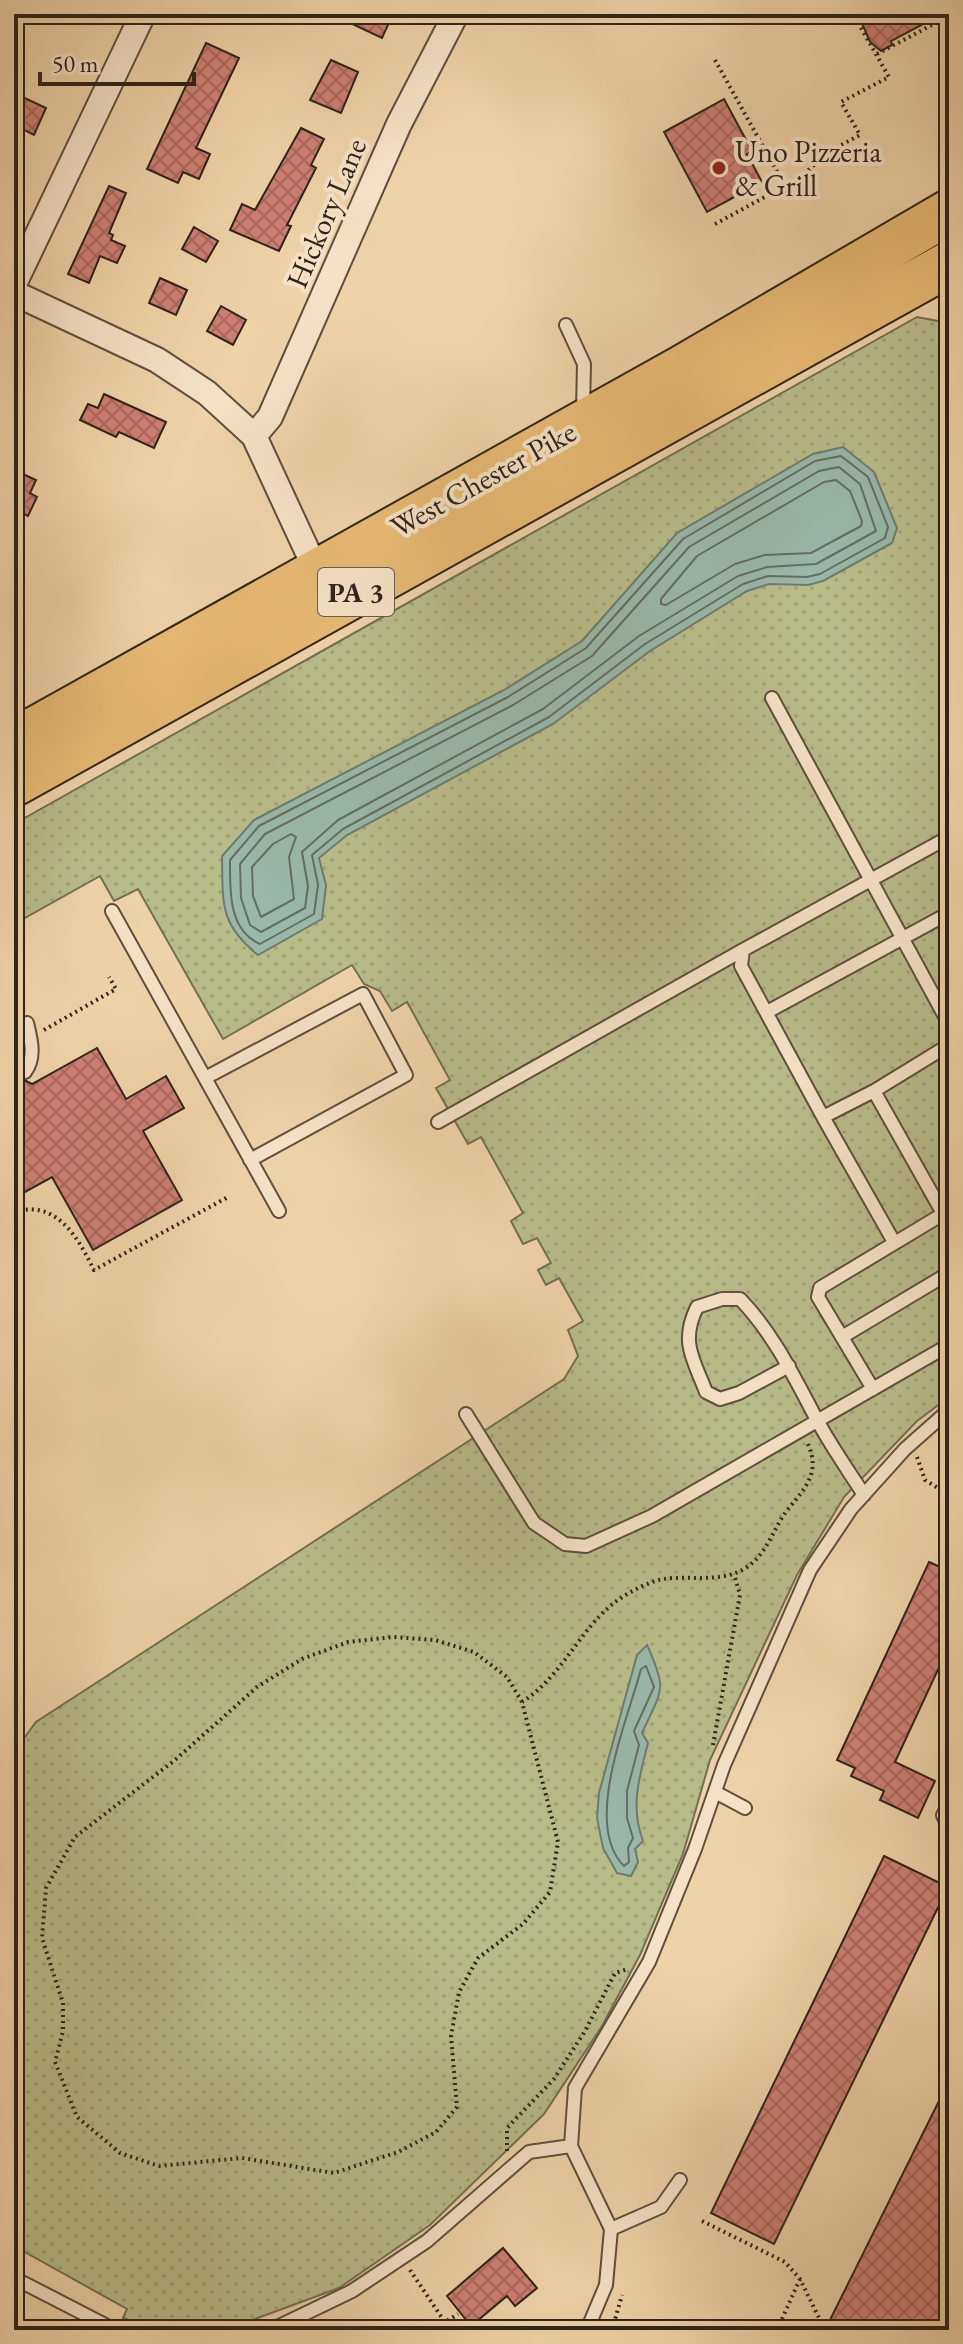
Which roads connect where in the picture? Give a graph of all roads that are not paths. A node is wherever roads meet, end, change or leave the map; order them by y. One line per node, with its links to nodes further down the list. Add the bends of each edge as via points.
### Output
1 (143, 14): 4 (street)
2 (456, 14): 8 (street, Hickory Lane, via 399,124 270,417)
3 (944, 245): 7 (highway, West Chester Pike / PA 3); 12 (highway, West Chester Pike / PA 3)
4 (14, 284)
5 (14, 293): 8 (street, via 157,360 207,393)
6 (566, 325): 7 (lane, via 585,375)
7 (582, 424): 9 (highway, West Chester Pike / PA 3)
8 (254, 436): 9 (street)
9 (317, 572): 11 (highway, West Chester Pike / PA 3)
10 (772, 698): 14 (lane)
11 (14, 741)
12 (14, 784)
13 (949, 837): 14 (lane)
14 (871, 880): 17 (lane); 18 (lane)
15 (112, 911): 24 (lane)
16 (949, 913): 17 (lane)
17 (902, 937): 19 (lane); 21 (lane)
18 (743, 950): 19 (lane, via 741,966); 27 (lane)
19 (767, 1012): 26 (lane)
20 (27, 1023): 23 (lane, via 32,1042)
21 (949, 1024)
22 (949, 1045): 25 (lane)
23 (25, 1072)
24 (205, 1078): 28 (lane); 28 (lane, via 363,994 406,1075)
25 (874, 1091): 26 (lane); 30 (lane)
26 (823, 1117): 31 (lane)
27 (438, 1122)
28 (250, 1160): 29 (lane)
29 (279, 1211)
30 (946, 1219): 31 (lane)
31 (894, 1242): 33 (lane, via 820,1288 818,1297)
32 (949, 1273): 33 (lane)
33 (842, 1337): 36 (lane)
34 (949, 1345): 36 (lane)
35 (789, 1366): 35 (lane, via 720,1399 706,1392 688,1339 697,1307 740,1299); 39 (lane)
36 (873, 1389): 39 (lane)
37 (949, 1410): 40 (lane)
38 (466, 1414): 39 (lane, via 534,1523 565,1544 586,1546 652,1516)
39 (818, 1421): 40 (lane)
40 (864, 1495): 41 (lane, via 810,1570)
41 (715, 1792): 43 (lane); 45 (lane, via 649,1962 575,2088)
42 (949, 1804): 44 (lane, via 943,1815)
43 (745, 1808)
44 (949, 1829)
45 (571, 2146): 47 (lane); 50 (lane, via 529,2152 427,2241 352,2291)
46 (680, 2180): 47 (lane, via 661,2207)
47 (611, 2229): 51 (lane, via 606,2285)
48 (14, 2278): 49 (lane)
49 (115, 2330)
50 (271, 2330)
51 (587, 2330)

